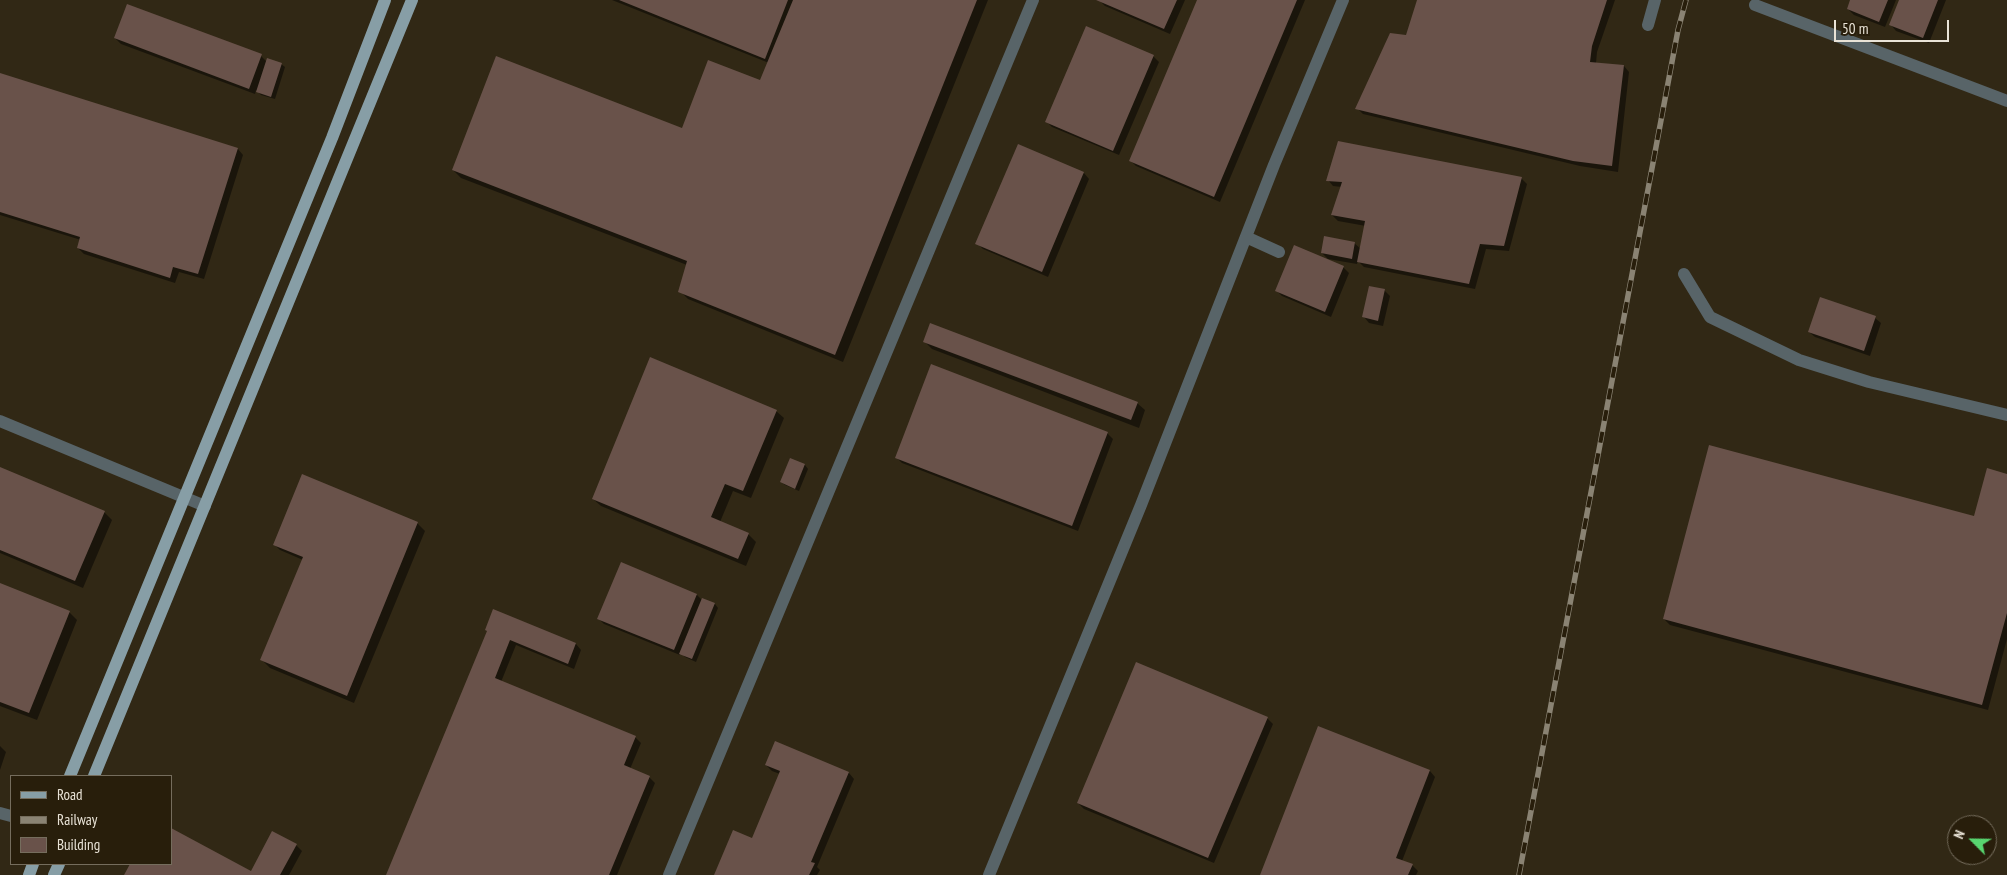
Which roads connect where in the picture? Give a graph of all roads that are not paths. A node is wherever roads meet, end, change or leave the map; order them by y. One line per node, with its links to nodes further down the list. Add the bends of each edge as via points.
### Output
1 (385, 0): 14 (main road, via 332,138)
2 (412, 0): 15 (main road)
3 (1034, 0): 18 (street)
4 (1343, 0): 9 (street)
5 (1655, 0): 7 (street)
6 (1755, 5): 8 (street)
7 (1648, 25)
8 (2007, 100)
9 (1246, 237): 10 (street); 19 (street, via 1141,505)
10 (1279, 252)
11 (1684, 274): 12 (street, via 1710,317 1798,360 1869,382)
12 (2007, 415)
13 (0, 421): 14 (street)
14 (184, 498): 15 (street); 16 (main road)
15 (205, 506): 17 (main road)
16 (70, 775)
17 (94, 775)
18 (669, 875)
19 (989, 875)

